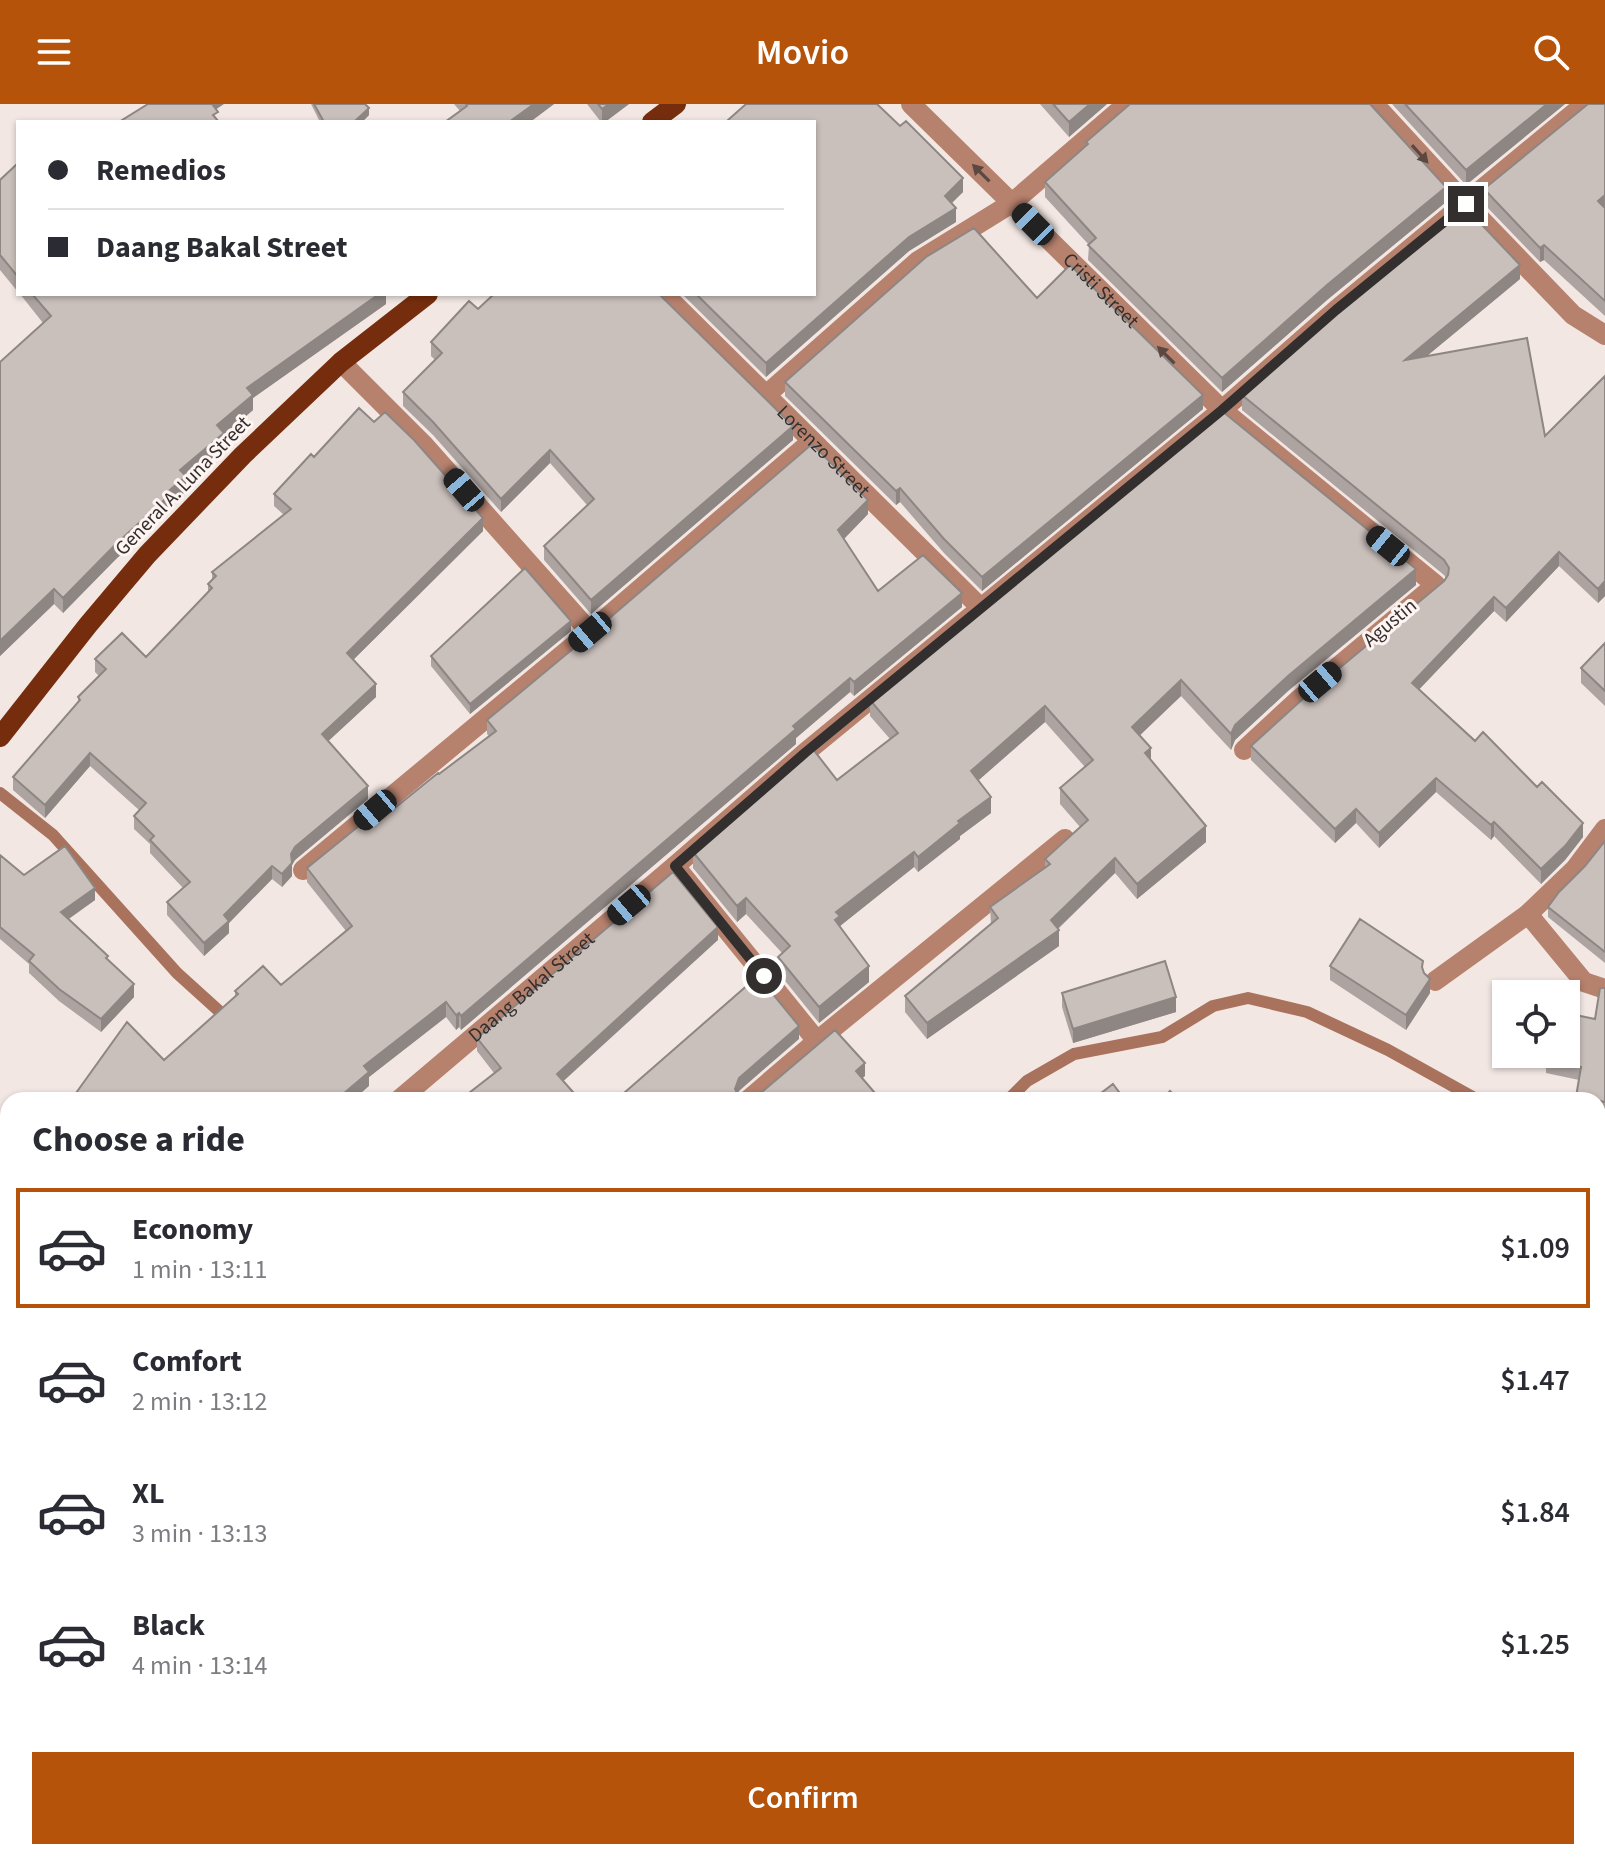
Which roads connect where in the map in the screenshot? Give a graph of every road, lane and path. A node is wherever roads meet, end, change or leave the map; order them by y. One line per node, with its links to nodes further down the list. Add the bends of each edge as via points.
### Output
1 (676, 104): 6 (main road)
2 (911, 104): 7 (street, Cristi Street, one-way to 2)
3 (1127, 104): 7 (street)
4 (1374, 104): 8 (street, one-way to 8)
5 (1585, 104): 8 (street, Daang Bakal Street)
6 (655, 120)
7 (1012, 203): 13 (street, via 918,261); 14 (street, Cristi Street, one-way to 7)
8 (1466, 204): 11 (street, via 1573,315); 14 (street, Daang Bakal Street)
9 (425, 296): 12 (main road, General A. Luna Street)
10 (666, 296): 13 (street, Lorenzo Street)
11 (1605, 335)
12 (341, 362): 17 (street, via 423,444); 18 (main road, General A. Luna Street, via 147,555)
13 (766, 395): 15 (street, Lorenzo Street)
14 (1222, 410): 16 (street, Daang Bakal Street); 19 (street, Agustin, via 1436,585)
15 (812, 441): 16 (street, Lorenzo Street); 17 (street)
16 (982, 609): 22 (street, Daang Bakal Street)
17 (590, 632): 23 (street)
18 (0, 737)
19 (1244, 750)
20 (1605, 829): 24 (street, via 1575,869)
21 (1065, 839): 27 (street)
22 (675, 866): 27 (street); 28 (street, Daang Bakal Street)
23 (303, 870)
24 (1528, 914): 25 (street); 26 (street, via 1584,982)
25 (1435, 981)
26 (1605, 989)
27 (817, 1041): 29 (street)
28 (408, 1092)
29 (757, 1092)

